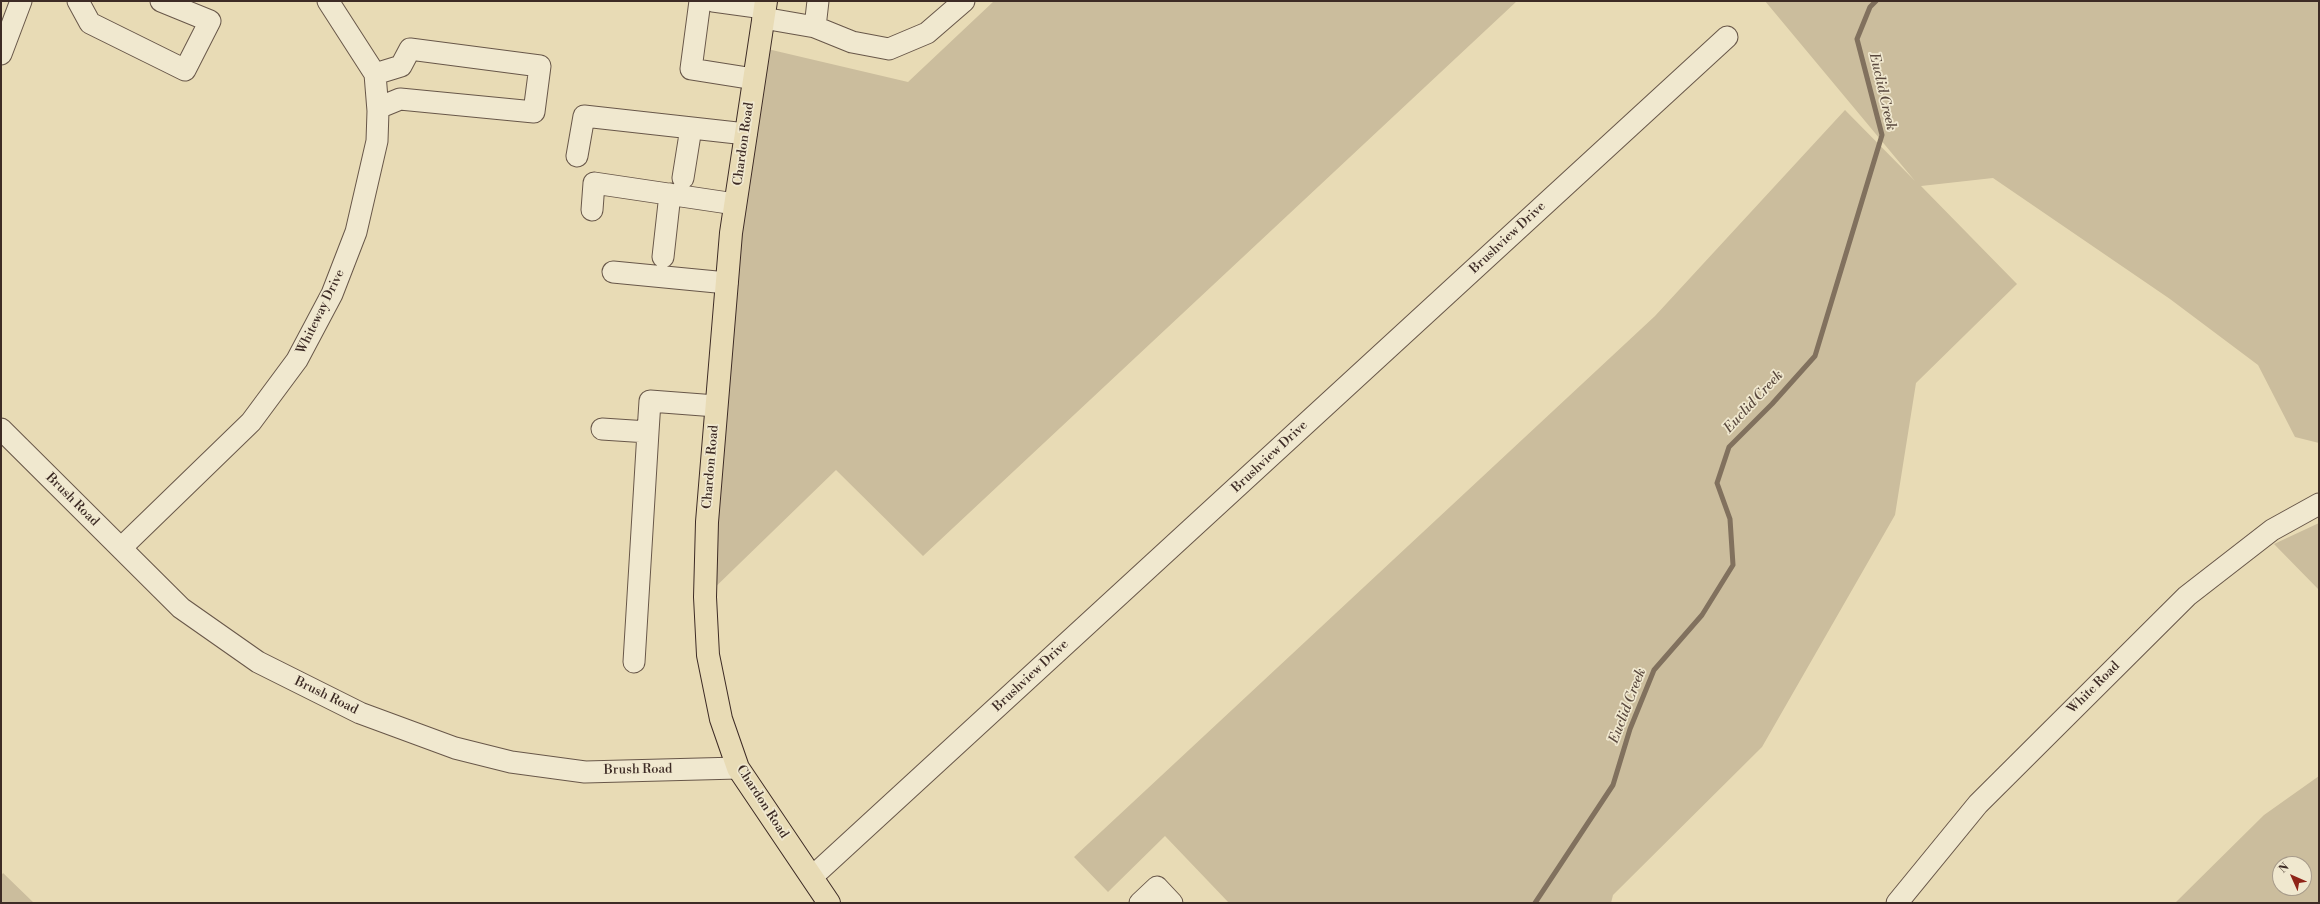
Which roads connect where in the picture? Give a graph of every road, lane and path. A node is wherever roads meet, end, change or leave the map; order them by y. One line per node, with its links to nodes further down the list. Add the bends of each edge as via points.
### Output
1 (21, 1): 12 (street)
2 (78, 1): 3 (street, via 90,24 185,70 210,21)
3 (162, 1)
4 (328, 1): 13 (street, Whiteway Drive)
5 (700, 1): 14 (street, via 691,69)
6 (713, 1): 9 (street)
7 (818, 1): 10 (street)
8 (964, 1): 10 (street, via 927,33 888,49 852,42)
9 (764, 9): 10 (street); 14 (main road, Chardon Road)
10 (814, 27)
11 (1727, 37): 34 (street, Brushview Drive)
12 (1, 54)
13 (375, 74): 15 (street, Whiteway Drive); 15 (street, via 401,66 410,49 540,66 534,112 400,99)
14 (754, 79): 17 (main road, Chardon Road)
15 (378, 108): 31 (street, Whiteway Drive, via 377,141 356,232 332,294 297,360 251,422)
16 (691, 128): 17 (street); 18 (street, via 584,116); 19 (street)
17 (746, 134): 21 (main road, Chardon Road)
18 (577, 156)
19 (683, 178)
20 (670, 194): 21 (street); 22 (street, via 594,183); 23 (street)
21 (735, 204): 25 (main road, Chardon Road)
22 (592, 210)
23 (663, 257)
24 (613, 272): 25 (street)
25 (727, 283): 26 (main road, Chardon Road)
26 (716, 406): 29 (street, via 650,401); 33 (main road, Chardon Road, via 707,522 705,597 708,655 720,719)
27 (1, 429): 31 (street, Brush Road)
28 (602, 429): 29 (street)
29 (648, 432): 32 (street)
30 (2319, 504): 38 (street, White Road, via 2272,530 2187,596 1978,804)
31 (121, 548): 33 (street, Brush Road, via 181,608 258,662 360,713 455,748 511,762 585,772)
32 (634, 662)
33 (738, 768): 34 (main road, Chardon Road)
34 (812, 877): 35 (main road, Chardon Road)
35 (829, 903)
36 (1140, 903): 37 (street, via 1157,887)
37 (1172, 903)
38 (1897, 903)

